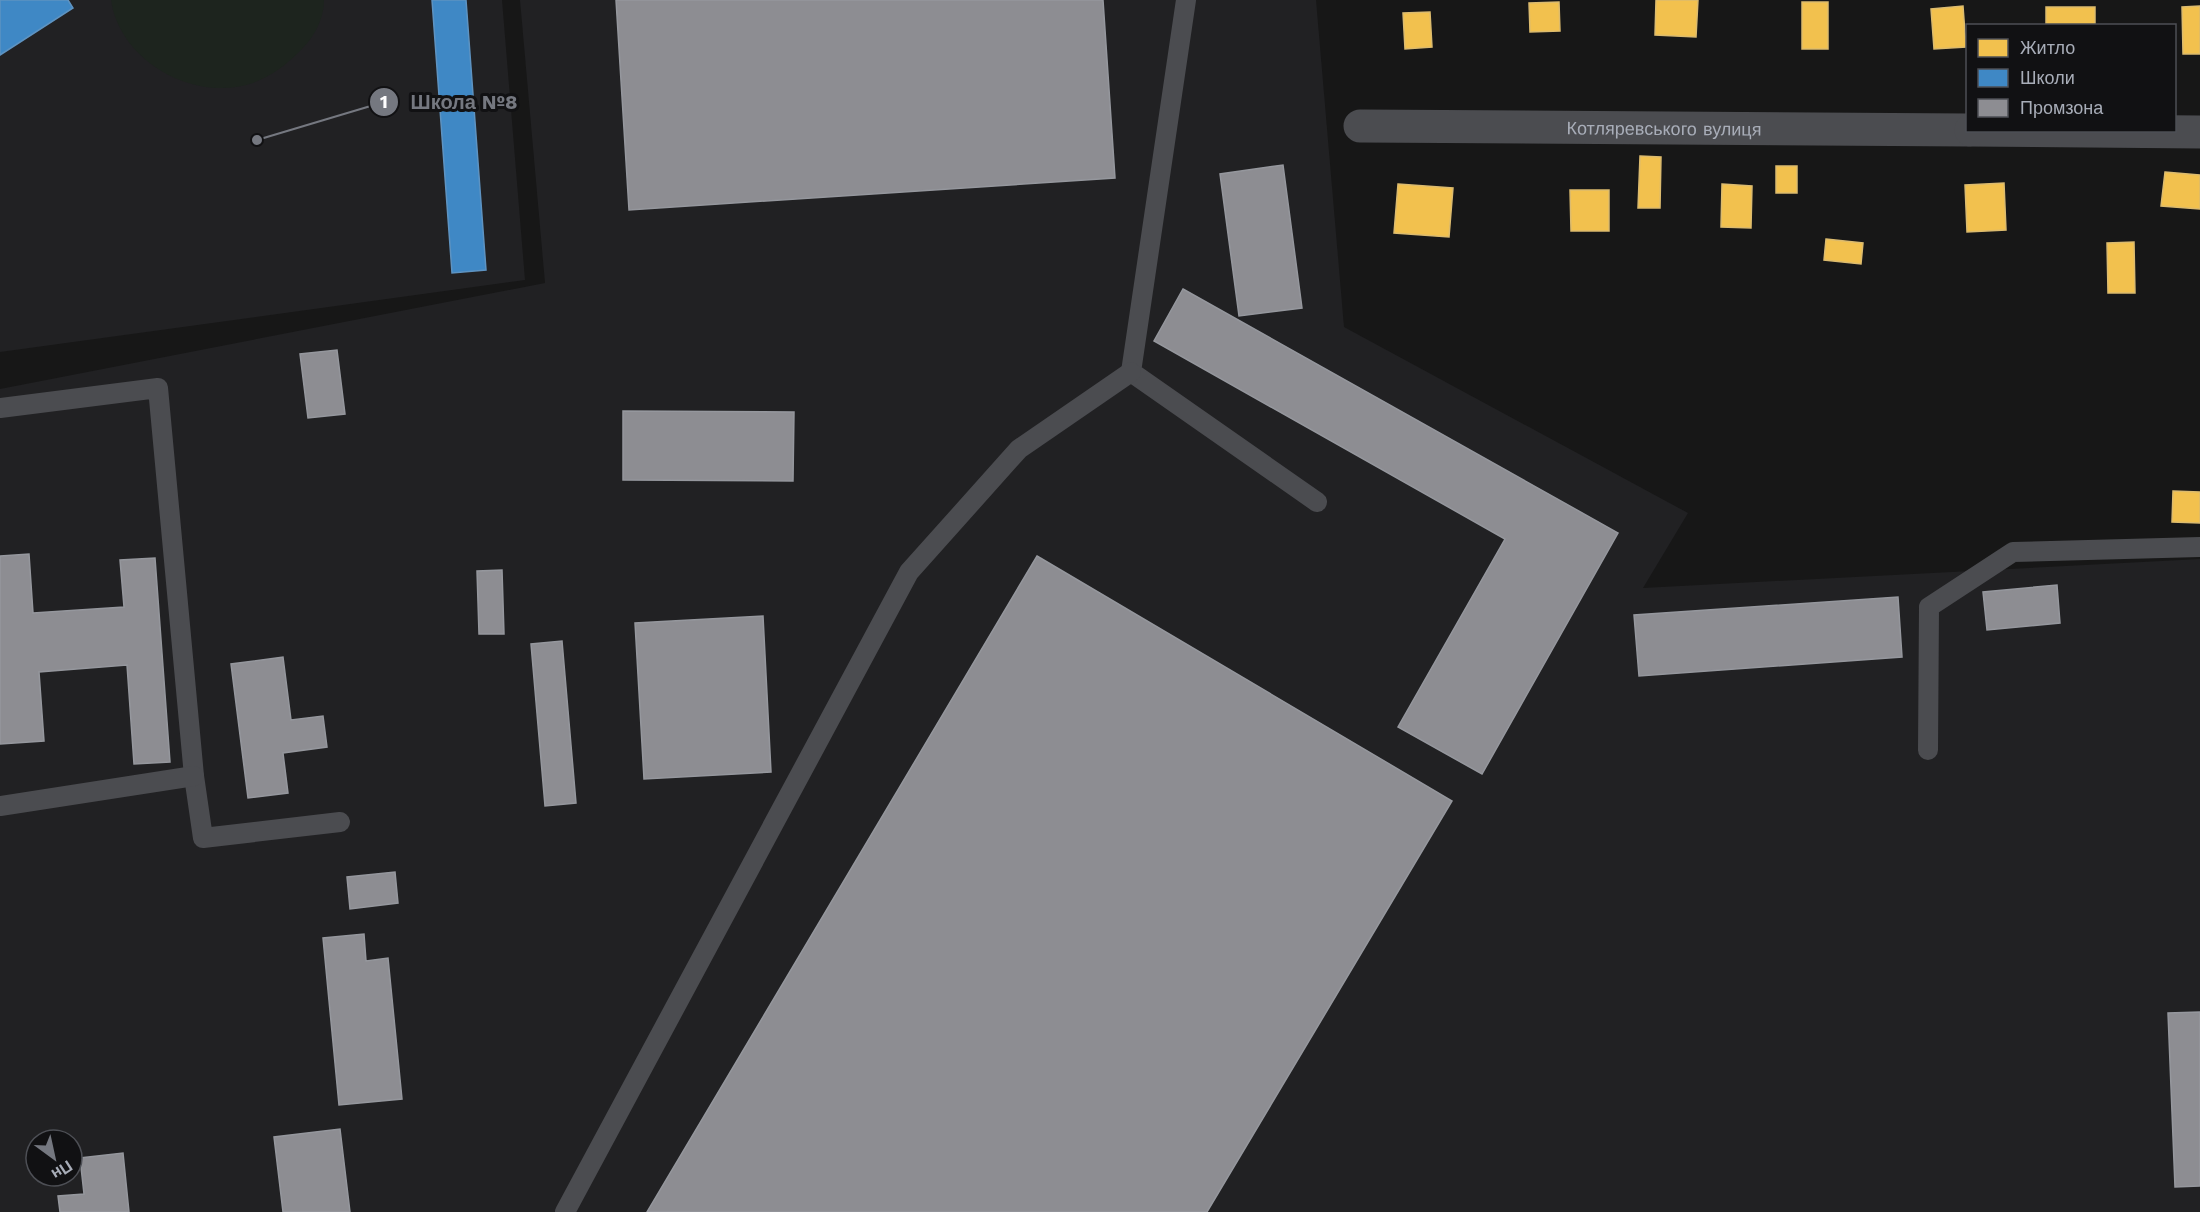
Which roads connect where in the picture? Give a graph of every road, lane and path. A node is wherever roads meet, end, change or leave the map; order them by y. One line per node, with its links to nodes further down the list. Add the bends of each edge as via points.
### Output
1 (1186, 0): 6 (lane)
2 (1360, 126): 3 (street, Котляревського вулиця)
3 (1966, 130)
4 (2176, 132): 5 (street, Котляревського вулиця)
5 (2200, 132)
6 (1131, 372): 8 (lane); 14 (lane, via 1019,448 909,572)
7 (0, 408): 11 (lane, via 158,388)
8 (1317, 502)
9 (2200, 547): 10 (lane, via 2013,552 1929,607)
10 (1928, 750)
11 (194, 776): 12 (lane); 13 (lane, via 203,838)
12 (0, 806)
13 (340, 822)
14 (565, 1212)

